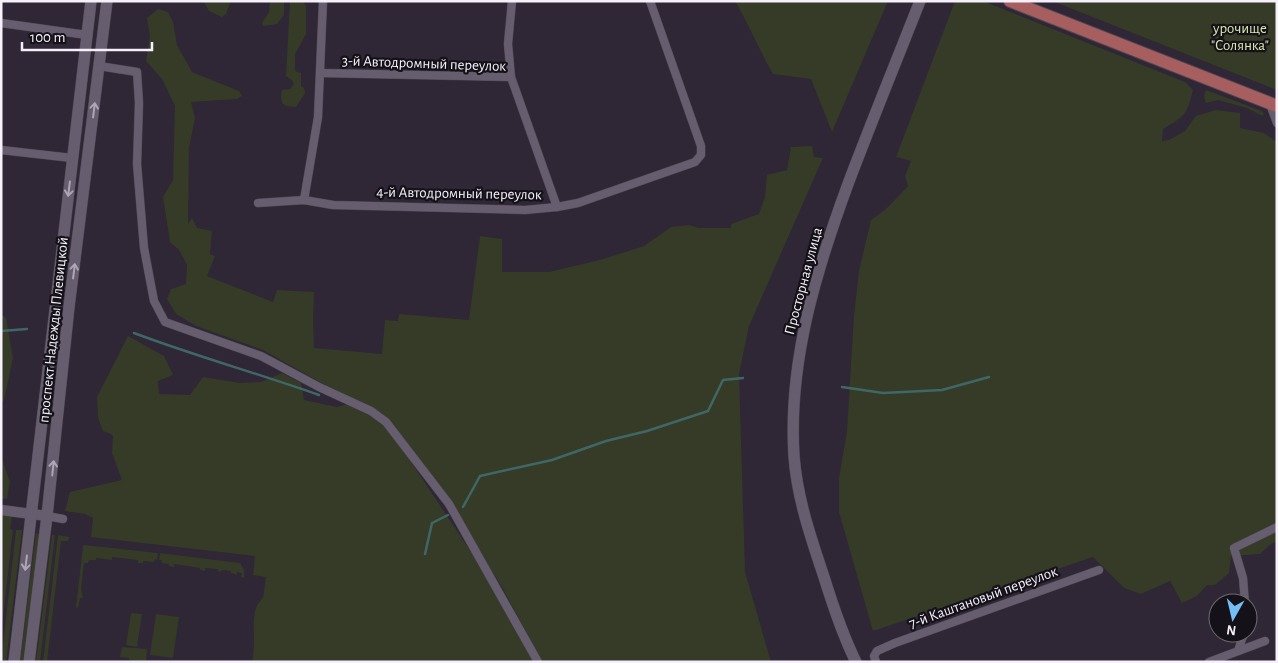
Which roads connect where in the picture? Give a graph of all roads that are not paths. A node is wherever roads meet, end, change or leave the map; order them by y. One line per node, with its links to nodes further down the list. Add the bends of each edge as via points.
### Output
1 (91, 1): 9 (main road, проспект Надежды Плевицкой)
2 (107, 1): 10 (main road, проспект Надежды Плевицкой)
3 (323, 1): 11 (street)
4 (512, 1): 12 (street, via 508,44)
5 (650, 1): 19 (street, 4-й Автодромный переулок, via 701,146 701,155 695,162)
6 (920, 1): 27 (main road, Просторная улица, via 829,238 808,312 796,387 794,457 798,487)
7 (1010, 1): 13 (main road)
8 (1, 24): 9 (street)
9 (87, 34): 16 (main road, проспект Надежды Плевицкой)
10 (99, 66): 22 (main road, проспект Надежды Плевицкой, one-way to 10); 33 (street, via 137,72 137,164 144,248 154,301 165,322 261,356 371,411 386,422 449,504)
11 (321, 73): 12 (street, 3-й Автодромный переулок); 17 (street, via 318,117)
12 (511, 77): 19 (street, 3-й Автодромный переулок)
13 (1274, 105): 14 (street)
14 (1277, 123)
15 (1, 150): 16 (street)
16 (72, 158): 21 (main road, проспект Надежды Плевицкой, one-way to 21)
17 (304, 200): 18 (street, 4-й Автодромный переулок); 19 (street, 4-й Автодромный переулок, via 333,205 525,210)
18 (258, 202)
19 (557, 207)
20 (1, 510): 21 (street)
21 (31, 514): 22 (street); 31 (main road, проспект Надежды Плевицкой, one-way to 31)
22 (47, 516): 23 (street); 32 (main road, проспект Надежды Плевицкой)
23 (63, 519)
24 (1277, 527): 26 (street, via 1234,548)
25 (1099, 570): 36 (street, 7-й Каштановый переулок, via 877,651 874,656)
26 (1244, 593)
27 (844, 638): 34 (main road, Просторная улица); 35 (main road, Просторная улица)
28 (1265, 641): 30 (street)
29 (1241, 643): 30 (street)
30 (1238, 651): 37 (street)
31 (14, 662)
32 (29, 662)
33 (538, 662)
34 (848, 662)
35 (856, 662)
36 (876, 662)
37 (1209, 662)

